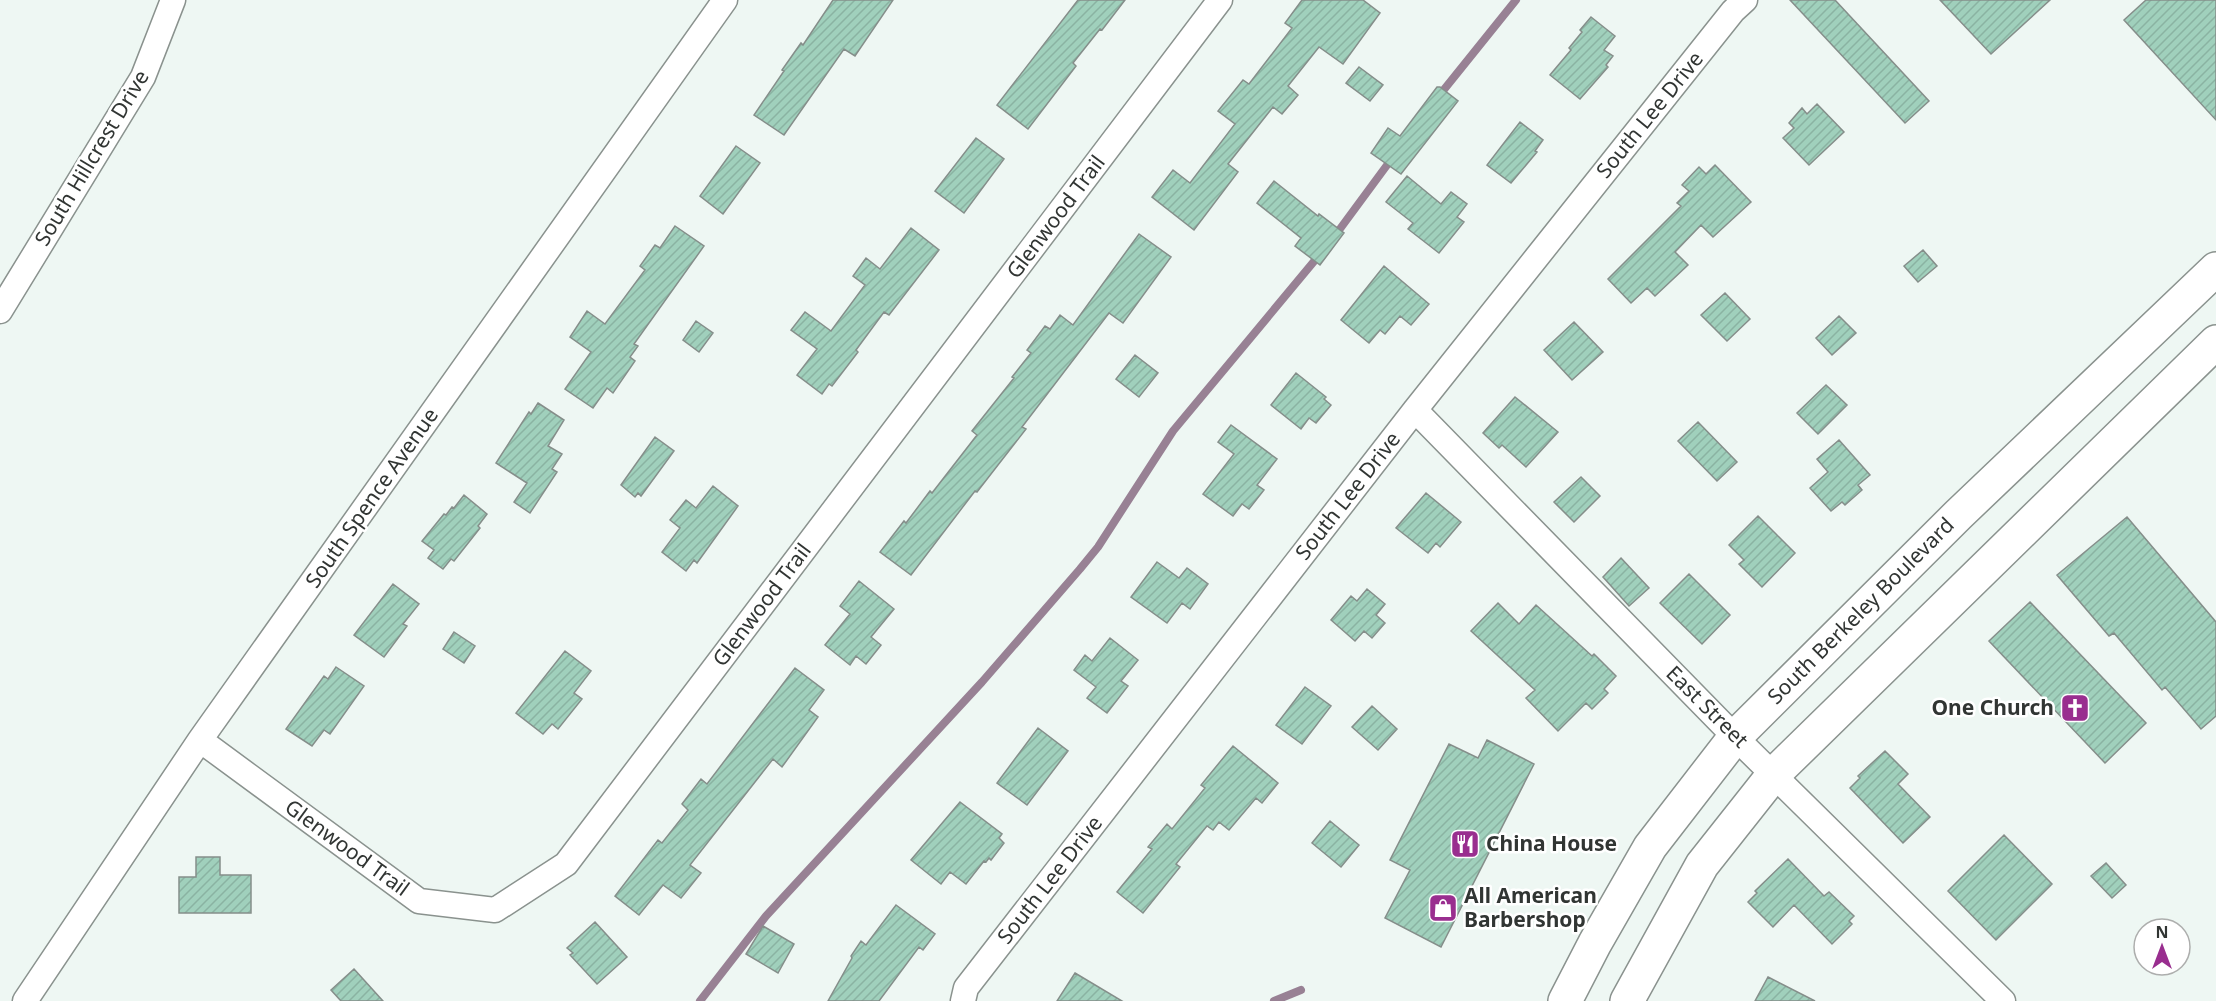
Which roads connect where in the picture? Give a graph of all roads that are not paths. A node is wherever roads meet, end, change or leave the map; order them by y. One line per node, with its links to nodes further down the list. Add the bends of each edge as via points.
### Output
1 (172, 0): 6 (street, South Hillcrest Drive, via 143,77)
2 (725, 0): 10 (street, South Spence Avenue)
3 (1220, 0): 10 (street, Glenwood Trail, via 566,864 495,910 419,901)
4 (1745, 0): 8 (street, South Lee Drive)
5 (2216, 269): 9 (street, South Berkeley Boulevard, via 1958,515)
6 (0, 311)
7 (2216, 342): 11 (street)
8 (1415, 410): 9 (street, East Street); 13 (street, South Lee Drive, via 966,988)
9 (1735, 737): 11 (street, East Street); 14 (street, South Berkeley Boulevard, via 1650,847)
10 (200, 740): 12 (street, South Spence Avenue)
11 (1774, 774): 15 (street, via 1702,865); 16 (street, East Street)
12 (25, 1001)
13 (963, 1001)
14 (1565, 1001)
15 (1627, 1001)
16 (2003, 1001)

